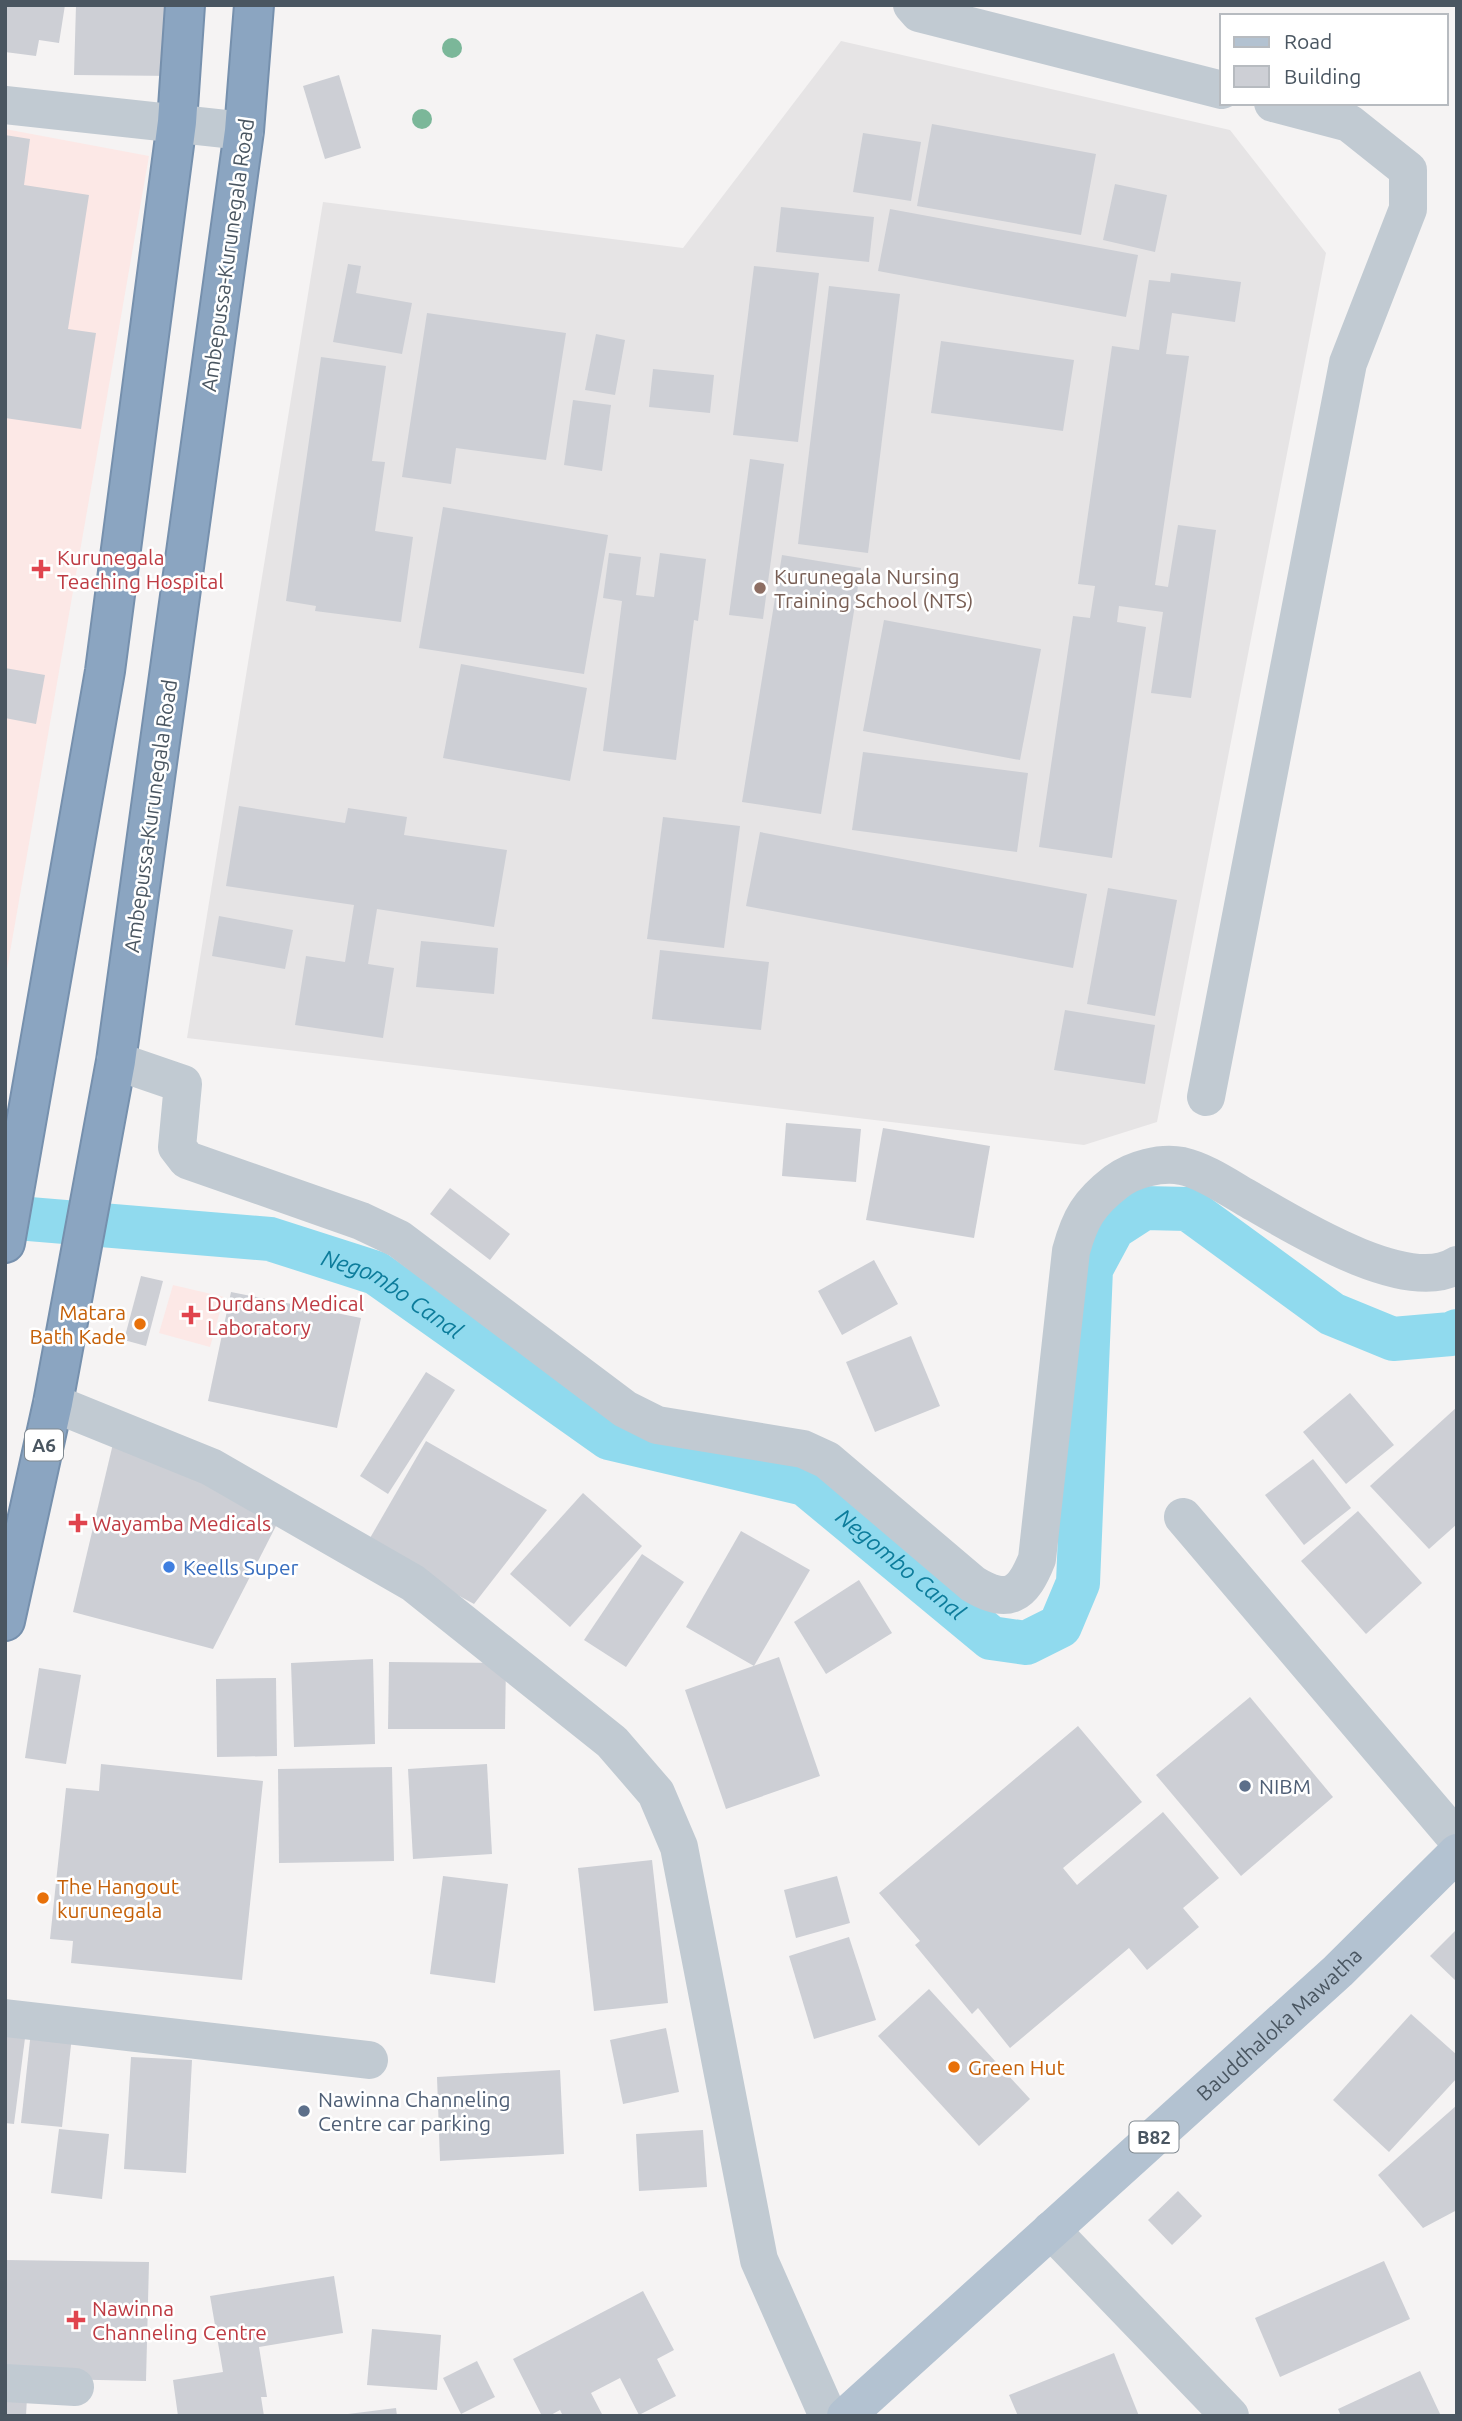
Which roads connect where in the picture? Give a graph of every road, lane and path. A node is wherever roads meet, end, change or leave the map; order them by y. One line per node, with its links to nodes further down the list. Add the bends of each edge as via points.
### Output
1 (185, 5): 7 (highway)
2 (254, 5): 8 (highway, Ambepussa-Kurunegala Road / A6)
3 (912, 5): 4 (street, via 919,13)
4 (1220, 89)
5 (5, 105): 7 (street)
6 (1281, 105): 10 (street, via 1349,123 1408,170 1408,209 1348,363)
7 (177, 122): 8 (street); 11 (highway, via 105,671)
8 (244, 131): 9 (highway, Ambepussa-Kurunegala Road / A6)
9 (116, 1061): 12 (street, via 183,1084 177,1147 187,1160 361,1221 399,1239 625,1409 657,1425 803,1449 828,1460 991,1595 1014,1594 1028,1581 1037,1559 1071,1251 1079,1222 1097,1196 1123,1177 1154,1166 1182,1166 1368,1262 1410,1272 1447,1271); 13 (highway, Ambepussa-Kurunegala Road / A6)
10 (1206, 1097)
11 (5, 1242)
12 (1457, 1265)
13 (53, 1403): 15 (highway, Ambepussa-Kurunegala Road / A6); 23 (street, via 211,1467 413,1583 612,1742 656,1793 679,1847 759,2260)
14 (1183, 1517): 16 (street)
15 (5, 1621)
16 (1457, 1839)
17 (1457, 1853): 20 (main road, Bauddhaloka Mawatha / B82, via 1338,1971)
18 (5, 2018): 19 (street)
19 (369, 2060)
20 (1051, 2230): 24 (main road, Bauddhaloka Mawatha / B82); 25 (street)
21 (5, 2383): 22 (street)
22 (75, 2387)
23 (828, 2416)
24 (846, 2416)
25 (1230, 2416)

